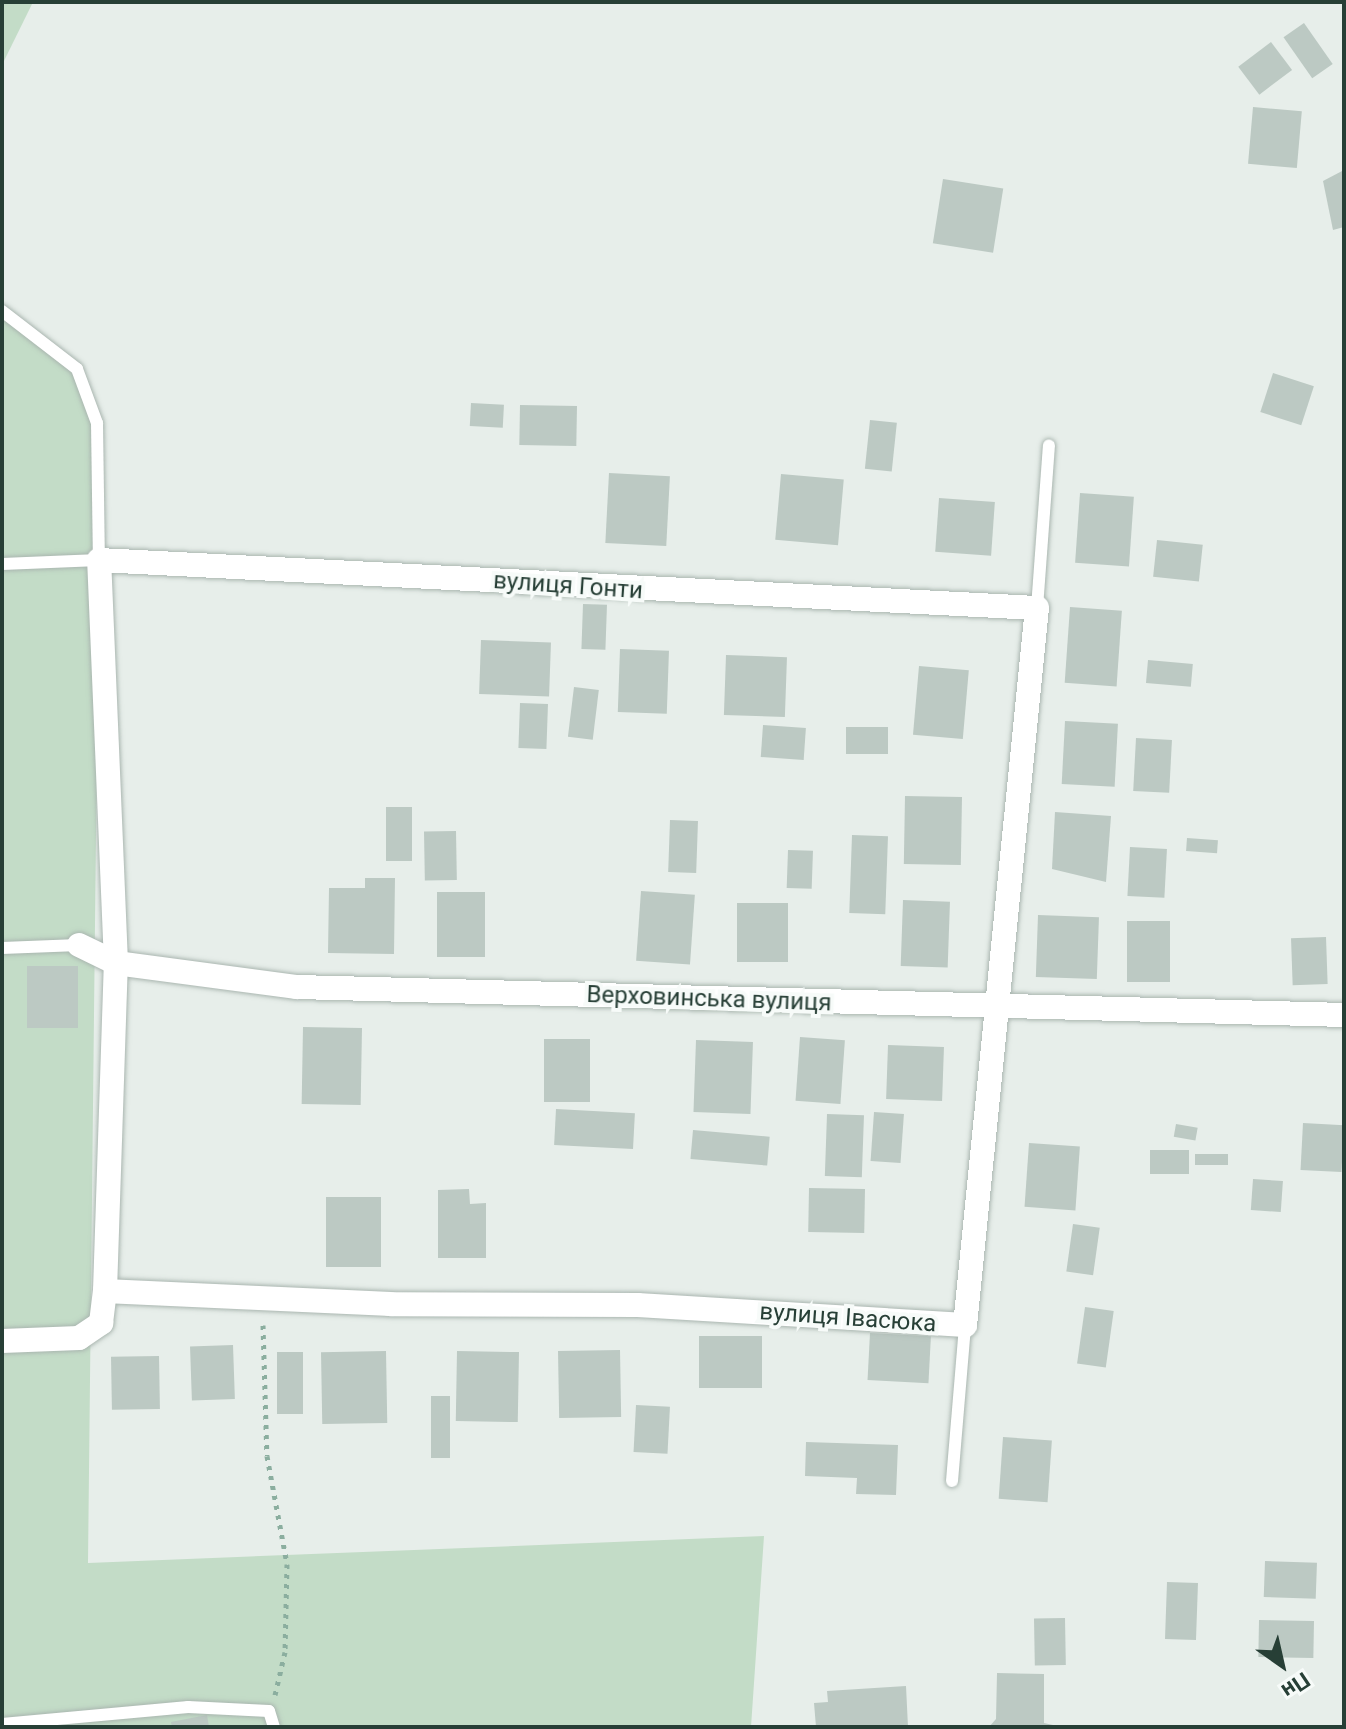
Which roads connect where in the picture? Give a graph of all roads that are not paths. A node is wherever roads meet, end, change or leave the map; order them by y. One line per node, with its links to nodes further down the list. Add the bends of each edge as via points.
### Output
1 (2, 311): 3 (lane, via 77,369 97,423)
2 (1049, 445): 5 (lane)
3 (99, 560): 4 (lane); 5 (street, вулиця Гонти); 8 (street)
4 (2, 564)
5 (1037, 608): 9 (street, вулиця Івасюка)
6 (79, 945): 7 (lane); 8 (street, Верховинська вулиця)
7 (2, 948)
8 (116, 963): 9 (street, Верховинська вулиця, via 297,987); 11 (street)
9 (994, 1008): 10 (street, Верховинська вулиця); 12 (street, вулиця Івасюка)
10 (1344, 1015)
11 (105, 1291): 12 (street, вулиця Івасюка, via 638,1305); 13 (street, via 101,1323 79,1338)
12 (965, 1325): 14 (lane)
13 (2, 1341)
14 (952, 1481)
15 (2, 1724): 16 (lane, via 188,1707 269,1711)
16 (274, 1727)

